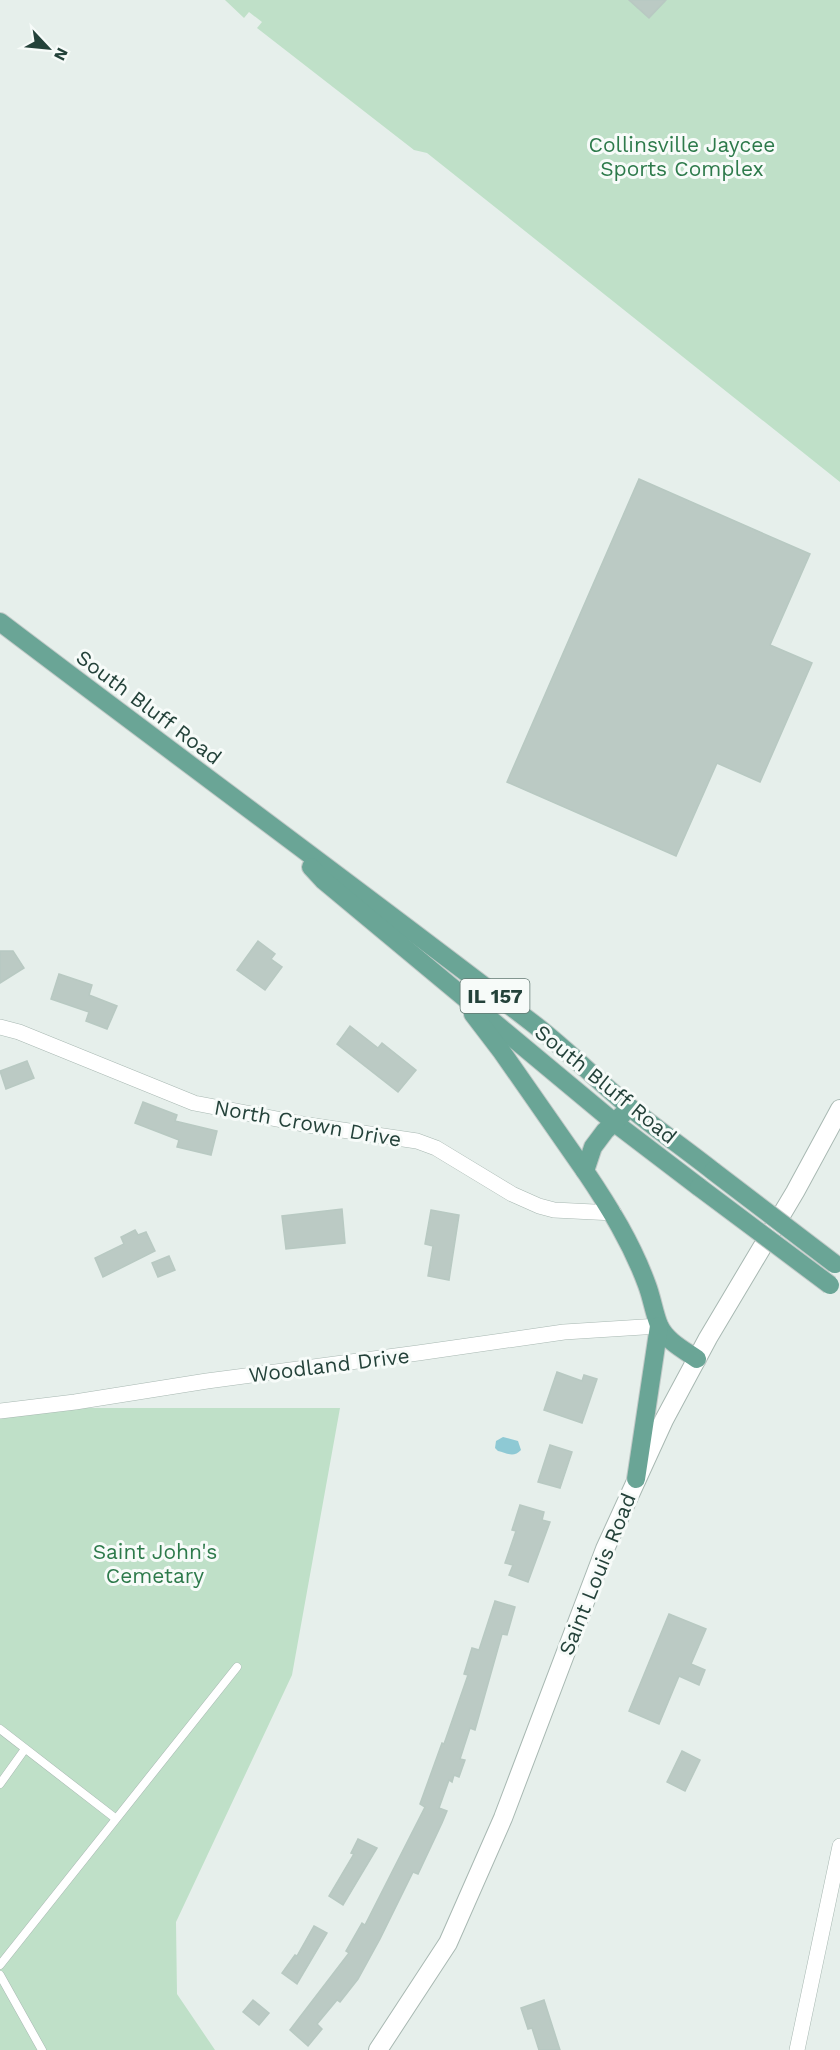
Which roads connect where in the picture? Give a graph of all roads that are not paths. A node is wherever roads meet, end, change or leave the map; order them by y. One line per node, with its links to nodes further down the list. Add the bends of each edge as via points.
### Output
1 (0, 622): 2 (main road, South Bluff Road / IL 157)
2 (272, 827): 3 (main road, South Bluff Road / IL 157, via 324,880); 5 (main road, South Bluff Road / IL 157, via 537,1027)
3 (443, 978): 7 (main road, South Bluff Road / IL 157); 8 (main road, via 502,1052)
4 (0, 1027): 9 (street, North Crown Drive, via 194,1103 417,1141 447,1153 512,1194 539,1206)
5 (629, 1107): 7 (main road); 10 (main road, South Bluff Road / IL 157, bridge)
6 (840, 1109): 13 (street, Saint Louis Road)
7 (615, 1123): 8 (main road, via 593,1147); 11 (main road, South Bluff Road / IL 157, bridge)
8 (585, 1171): 9 (main road)
9 (614, 1213): 12 (main road, via 647,1284)
10 (837, 1266)
11 (835, 1289)
12 (659, 1326): 13 (main road); 14 (street, Woodland Drive, via 564,1332); 15 (main road)
13 (697, 1359): 15 (street, Saint Louis Road)
14 (0, 1410)
15 (636, 1479): 25 (street, Saint Louis Road, via 605,1549 503,1818 448,1943)
16 (237, 1667): 20 (lane)
17 (0, 1729): 18 (lane)
18 (25, 1749): 19 (lane); 20 (lane)
19 (0, 1784)
20 (115, 1818): 22 (lane)
21 (840, 1846): 26 (street)
22 (0, 1965)
23 (0, 1975): 24 (lane)
24 (42, 2050)
25 (378, 2050)
26 (797, 2050)

